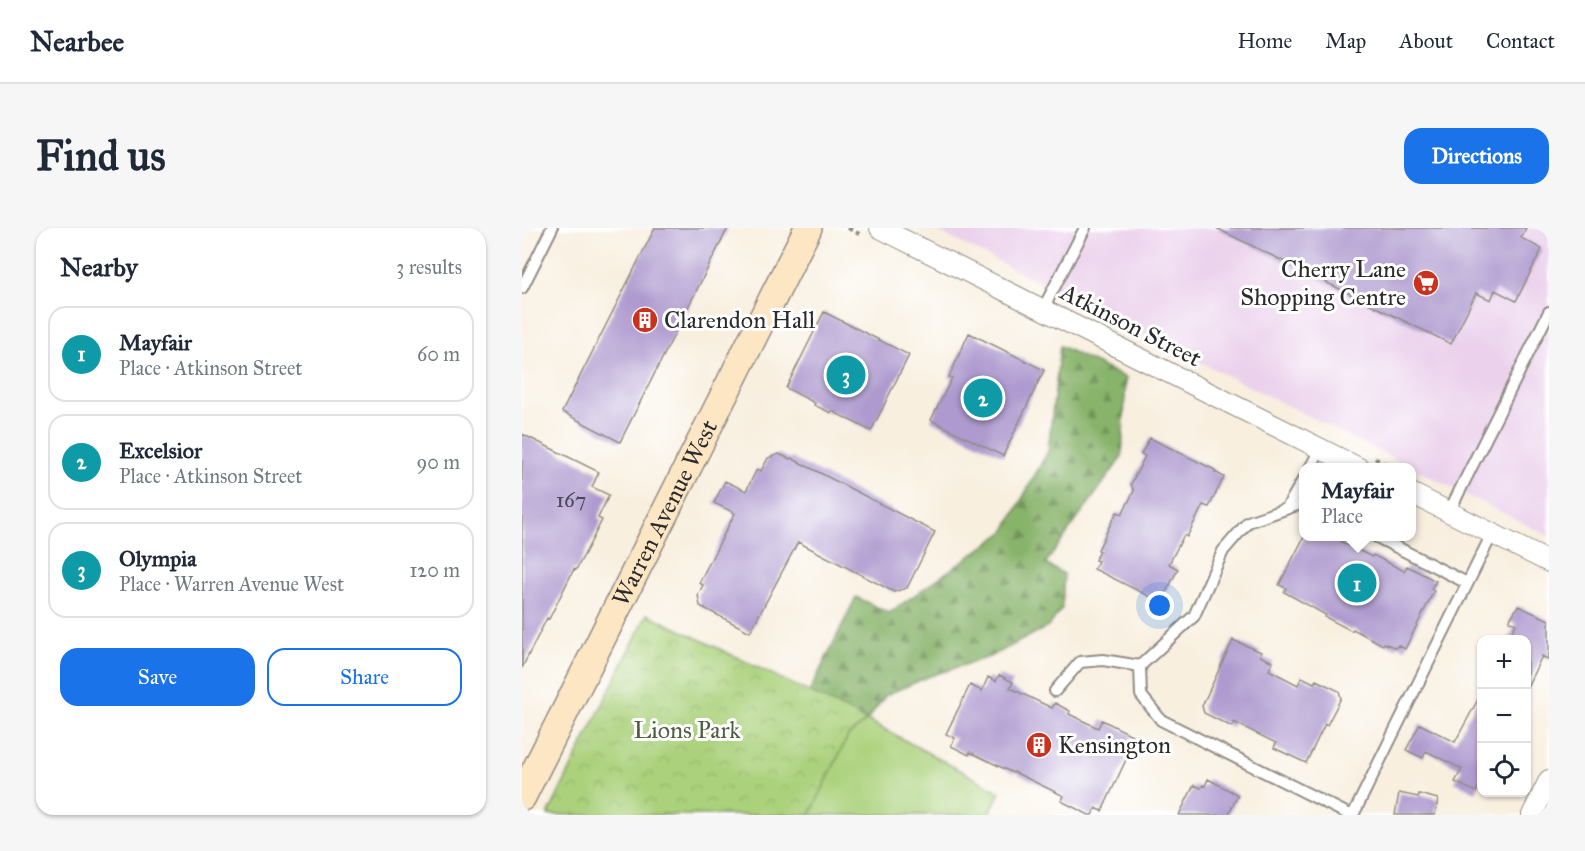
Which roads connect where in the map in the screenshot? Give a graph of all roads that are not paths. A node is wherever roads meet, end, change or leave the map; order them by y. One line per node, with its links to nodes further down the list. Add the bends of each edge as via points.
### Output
1 (552, 228): 5 (lane)
2 (808, 228): 23 (street, Warren Avenue West)
3 (880, 228): 6 (street, Atkinson Street)
4 (1085, 228): 6 (lane)
5 (522, 288)
6 (1043, 309): 8 (street, Atkinson Street)
7 (1549, 312): 15 (lane)
8 (1321, 448): 9 (lane); 10 (street, Atkinson Street)
9 (1313, 463)
10 (1350, 463)
11 (1299, 487): 14 (lane)
12 (1416, 496): 15 (street)
13 (1299, 504): 14 (lane)
14 (1287, 508): 20 (lane, via 1248,522 1223,551 1194,616)
15 (1449, 512): 16 (street)
16 (1492, 534): 18 (street); 19 (lane)
17 (1383, 541): 19 (lane)
18 (1549, 562)
19 (1467, 583): 24 (lane)
20 (1140, 666): 21 (lane, via 1103,660 1080,662); 24 (lane, via 1141,695 1161,720)
21 (1054, 691)
22 (1549, 780): 25 (street)
23 (522, 797)
24 (1352, 815)
25 (1532, 815)

